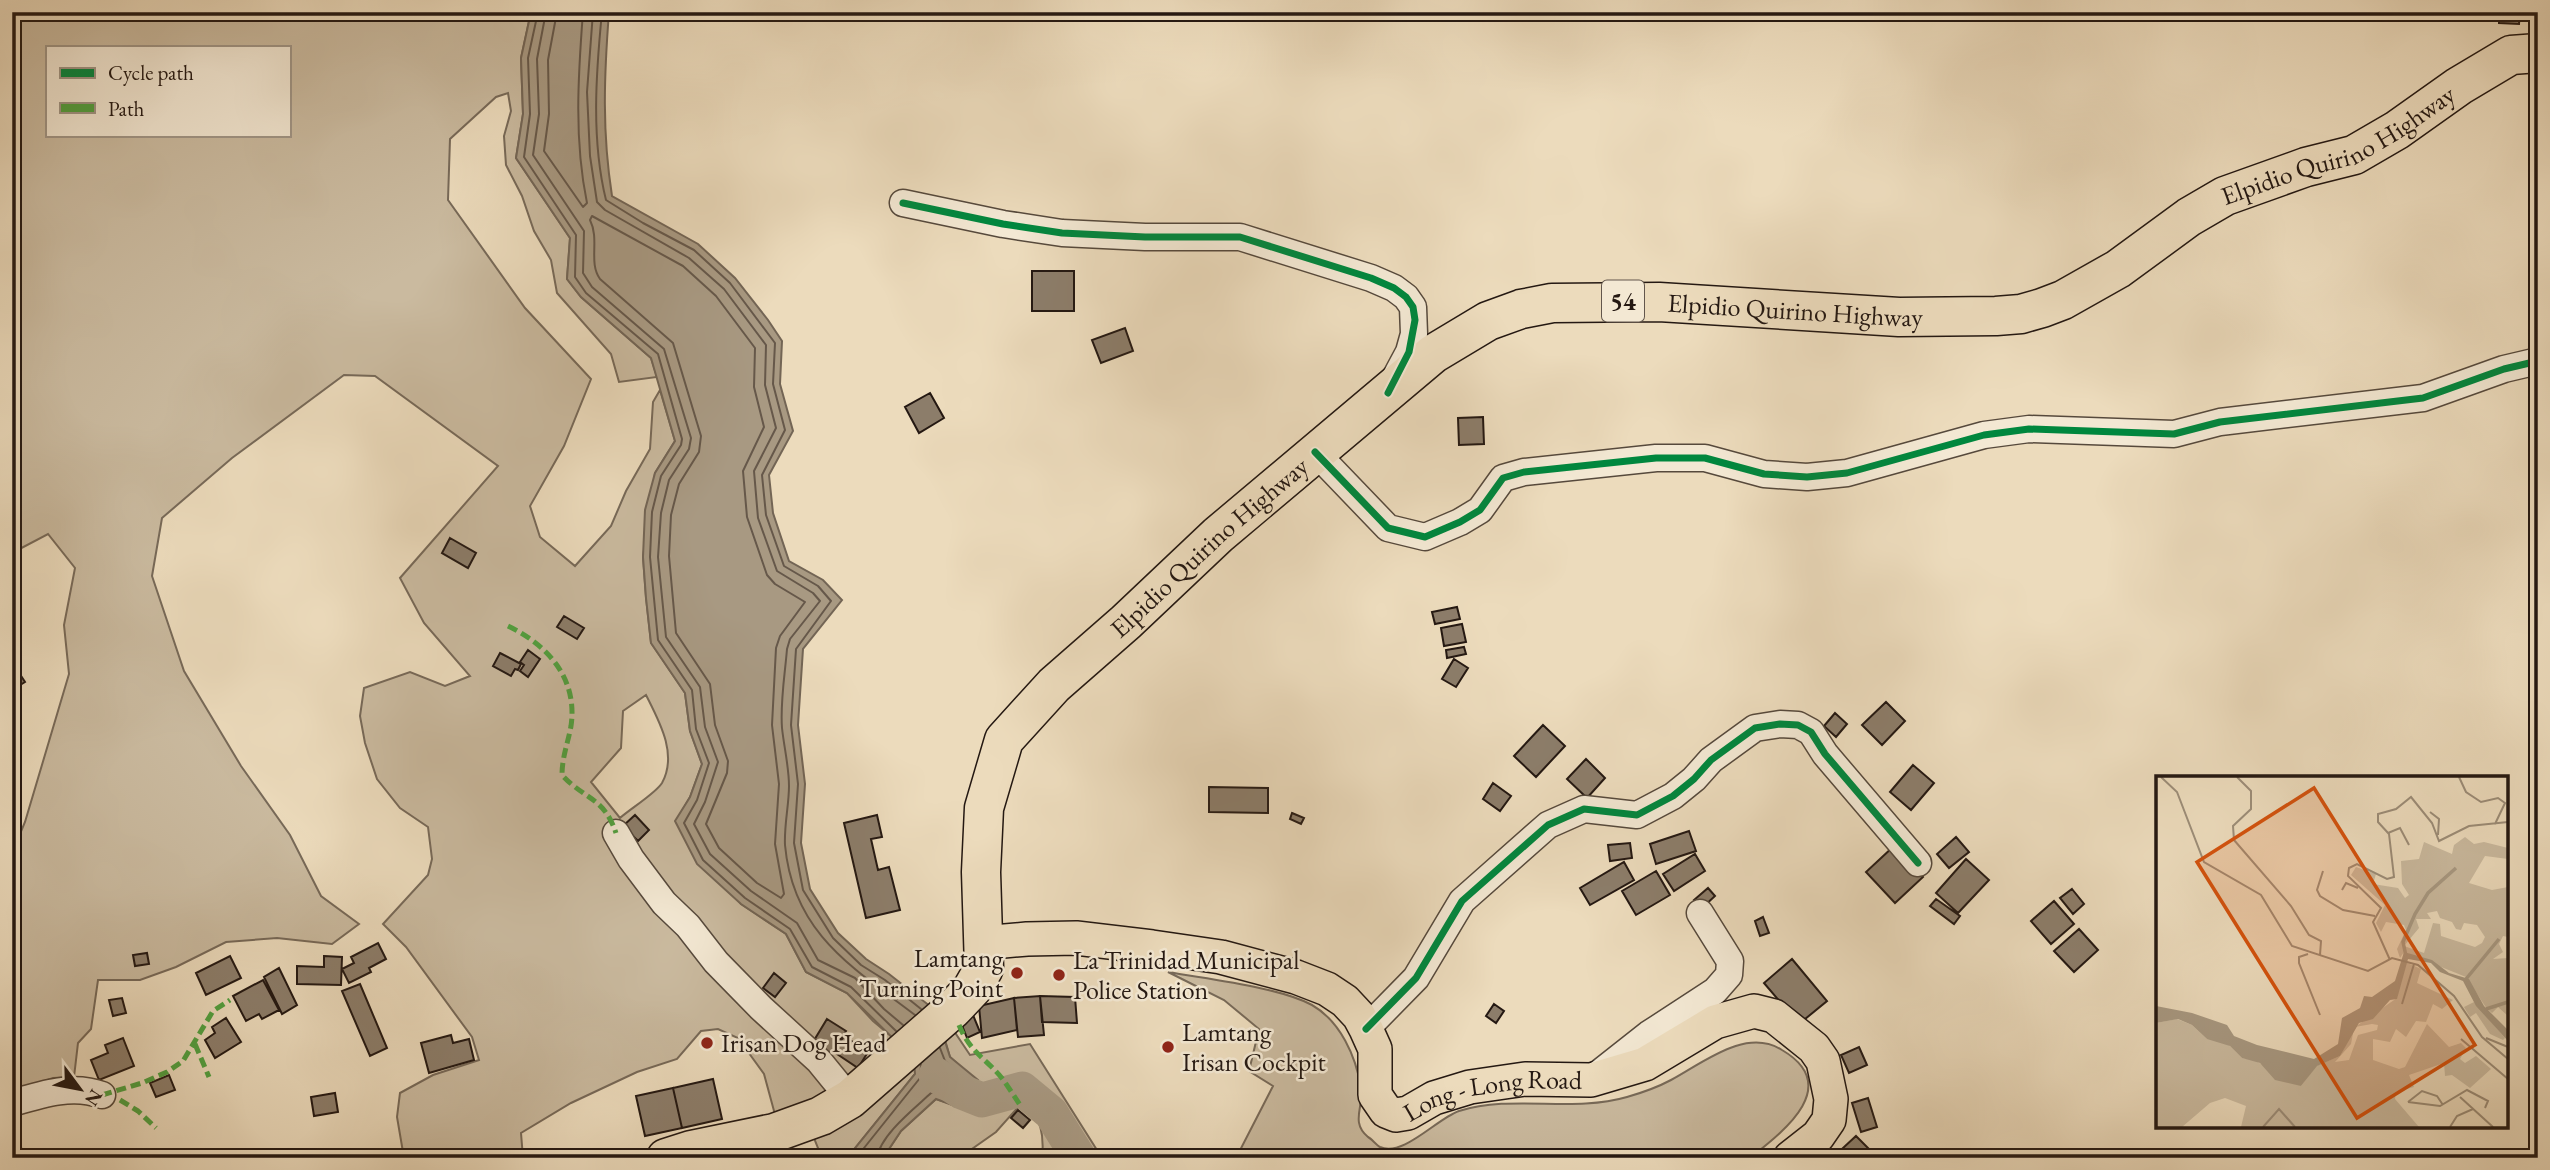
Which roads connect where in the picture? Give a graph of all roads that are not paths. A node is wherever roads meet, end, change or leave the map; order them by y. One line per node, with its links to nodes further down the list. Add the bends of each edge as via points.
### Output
1 (2538, 53): 4 (highway, Elpidio Quirino Highway / 54, via 2511,55 2354,155 2225,196 2118,269 2042,308 1996,316 1899,317 1659,302 1552,303 1521,309 1464,334)
2 (903, 203): 4 (street, via 1062,233 1240,237 1371,278 1406,296 1415,320 1409,352)
3 (2538, 361): 5 (street, via 2423,398 2220,422 2175,434 2029,429 1984,435 1807,477 1764,474 1705,458 1656,458 1524,472 1503,478 1480,510 1425,537 1388,528)
4 (1388, 393): 5 (highway, Elpidio Quirino Highway / 54)
5 (1315, 452): 9 (highway, Elpidio Quirino Highway / 54, via 1086,655 1004,740 984,808)
6 (616, 833): 13 (street, via 664,903 761,1008 819,1061)
7 (1917, 863): 10 (street, via 1811,732 1798,724 1755,728 1673,796 1637,815 1584,809 1548,825 1462,901 1416,978)
8 (1700, 913): 11 (street, via 1730,961 1729,975 1715,991 1649,1034)
9 (982, 943): 10 (main road, Long - Long Road, via 1076,939 1221,957 1326,989 1345,1001); 13 (highway, Elpidio Quirino Highway / 54, via 984,968 972,989)
10 (1366, 1029): 11 (main road, Long - Long Road, via 1375,1049 1375,1096 1386,1111 1396,1115 1470,1087 1525,1079)
11 (1591, 1080): 16 (main road, Long - Long Road, via 1645,1064 1715,1022 1754,1011 1774,1016 1814,1048 1823,1061 1832,1098 1829,1120 1818,1136)
12 (103, 1095): 14 (street, via 78,1089)
13 (850, 1099): 15 (highway, Elpidio Quirino Highway / 54, via 796,1126)
14 (12, 1102)
15 (666, 1158)
16 (1790, 1158)

